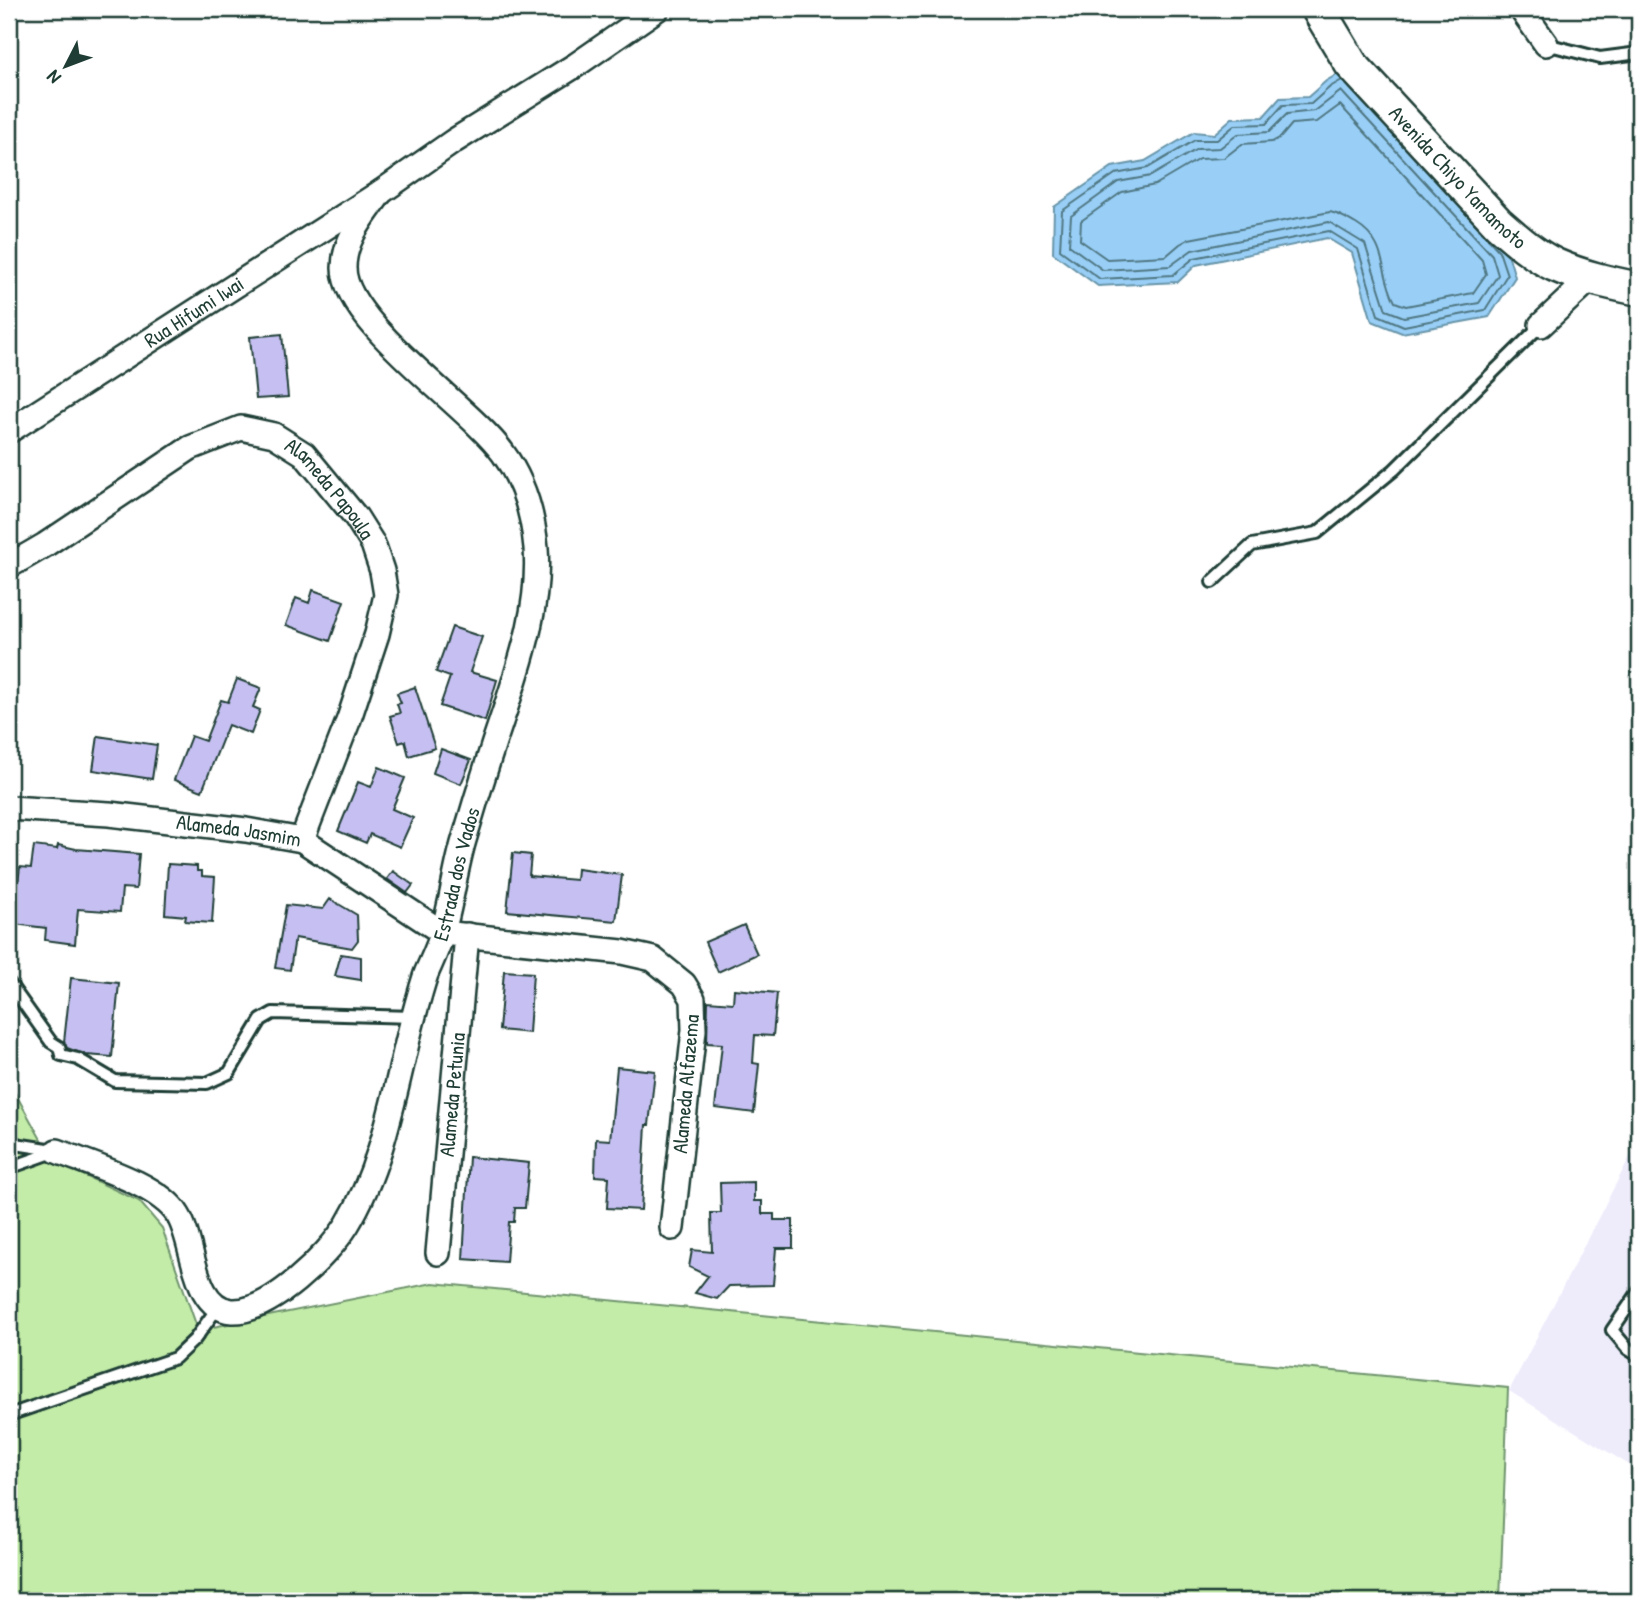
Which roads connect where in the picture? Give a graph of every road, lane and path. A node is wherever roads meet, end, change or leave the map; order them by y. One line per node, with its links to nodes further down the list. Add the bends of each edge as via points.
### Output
1 (657, 9): 6 (street, Rua Hifumi Iwai)
2 (1318, 9): 7 (street, Avenida Chiyo Yamamoto, via 1351,64 1498,223 1553,264)
3 (1521, 9): 4 (street)
4 (1546, 44): 5 (lane, via 1600,58)
5 (1639, 53)
6 (381, 192): 10 (street, Rua Hifumi Iwai); 15 (street, Estrada dos Vados, via 347,248 344,271 354,296 397,351 478,424 505,455 521,484 536,546 534,608 525,646 463,843)
7 (1590, 279): 8 (street, Avenida Chiyo Yamamoto); 9 (street)
8 (1639, 289)
9 (1541, 325): 12 (lane, via 1394,470 1318,533 1252,545)
10 (9, 431)
11 (9, 566): 14 (street, Alameda Papoula, via 190,448 241,428 274,435 304,454 373,544 386,595 349,719)
12 (1212, 582)
13 (9, 808): 14 (street, Alameda Jasmim, via 108,814)
14 (302, 840): 15 (street, Alameda Jasmim)
15 (443, 933): 16 (street, Alameda Alfazema); 18 (street, Estrada dos Vados)
16 (467, 935): 22 (street, Alameda Alfazema, via 653,959 684,984 693,999 694,1030); 23 (street, Alameda Petunia)
17 (9, 983): 18 (lane, via 61,1055 78,1059 115,1081 207,1083 229,1073 261,1020 274,1013)
18 (414, 1017): 25 (street, Estrada dos Vados, via 383,1139 347,1225 329,1251 281,1291 247,1309)
19 (9, 1143): 20 (lane)
20 (57, 1151): 21 (lane); 25 (street, via 154,1191 171,1205 185,1230 201,1286)
21 (9, 1168)
22 (672, 1228)
23 (438, 1253)
24 (1639, 1291): 26 (lane, via 1612,1330)
25 (218, 1307): 27 (lane, via 175,1358)
26 (1639, 1356)
27 (9, 1415)

